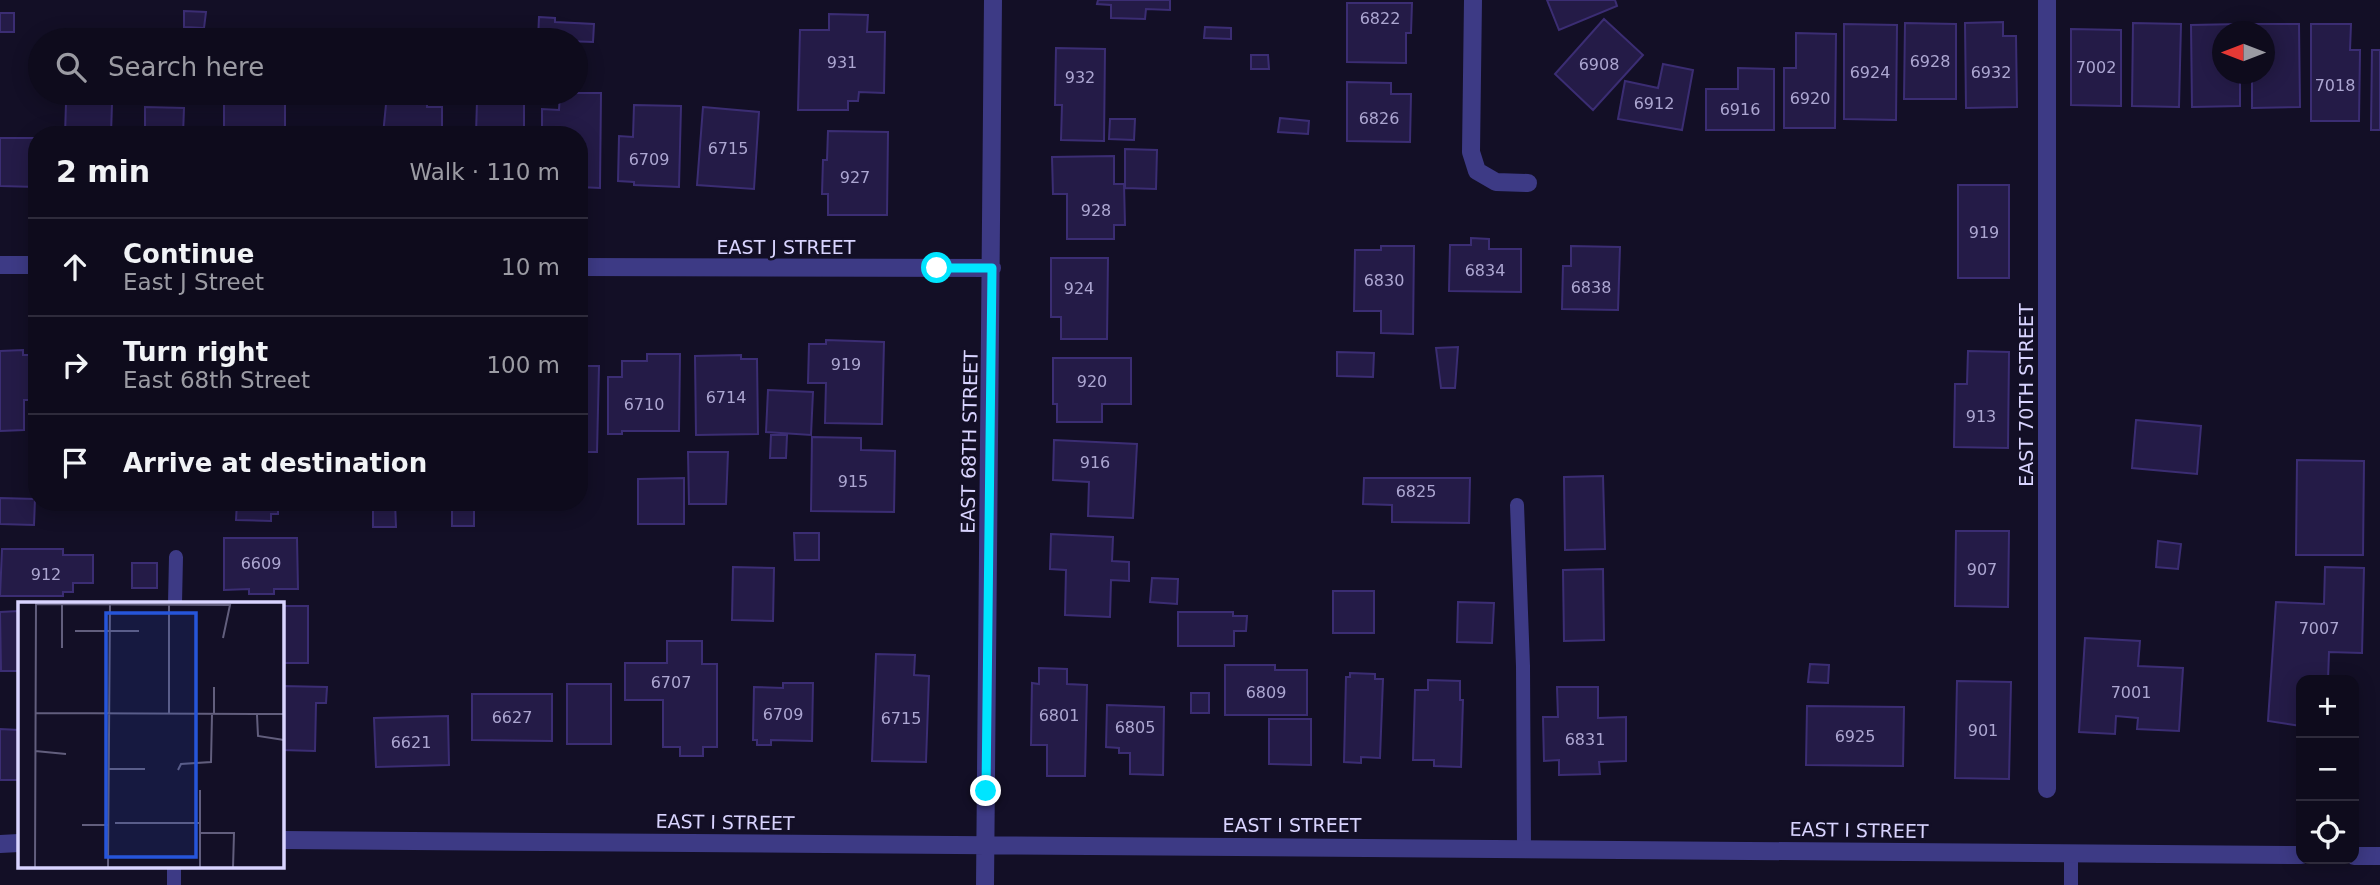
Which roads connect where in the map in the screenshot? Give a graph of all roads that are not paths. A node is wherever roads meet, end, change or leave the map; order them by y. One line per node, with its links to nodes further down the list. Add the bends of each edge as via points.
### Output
1 (993, 0): 8 (street, EAST 68TH STREET)
2 (1473, 0): 4 (street, via 1471,152 1476,171 1496,182)
3 (2047, 0): 12 (street, EAST 70TH STREET)
4 (1528, 183)
5 (0, 265): 6 (street)
6 (28, 265)
7 (588, 267): 8 (street, EAST J STREET)
8 (992, 268): 16 (street, EAST 68TH STREET)
9 (1517, 505): 17 (lane)
10 (176, 557): 11 (lane)
11 (175, 602)
12 (2048, 789)
13 (284, 840): 16 (street, EAST I STREET)
14 (18, 843): 15 (street)
15 (0, 844)
16 (985, 846): 17 (street, EAST I STREET); 22 (street, EAST 68TH STREET)
17 (1524, 848): 18 (street, EAST I STREET)
18 (2071, 853): 19 (street, EAST I STREET); 23 (lane)
19 (2296, 855)
20 (2359, 856): 21 (street)
21 (2380, 856)
22 (985, 885)
23 (2071, 885)

